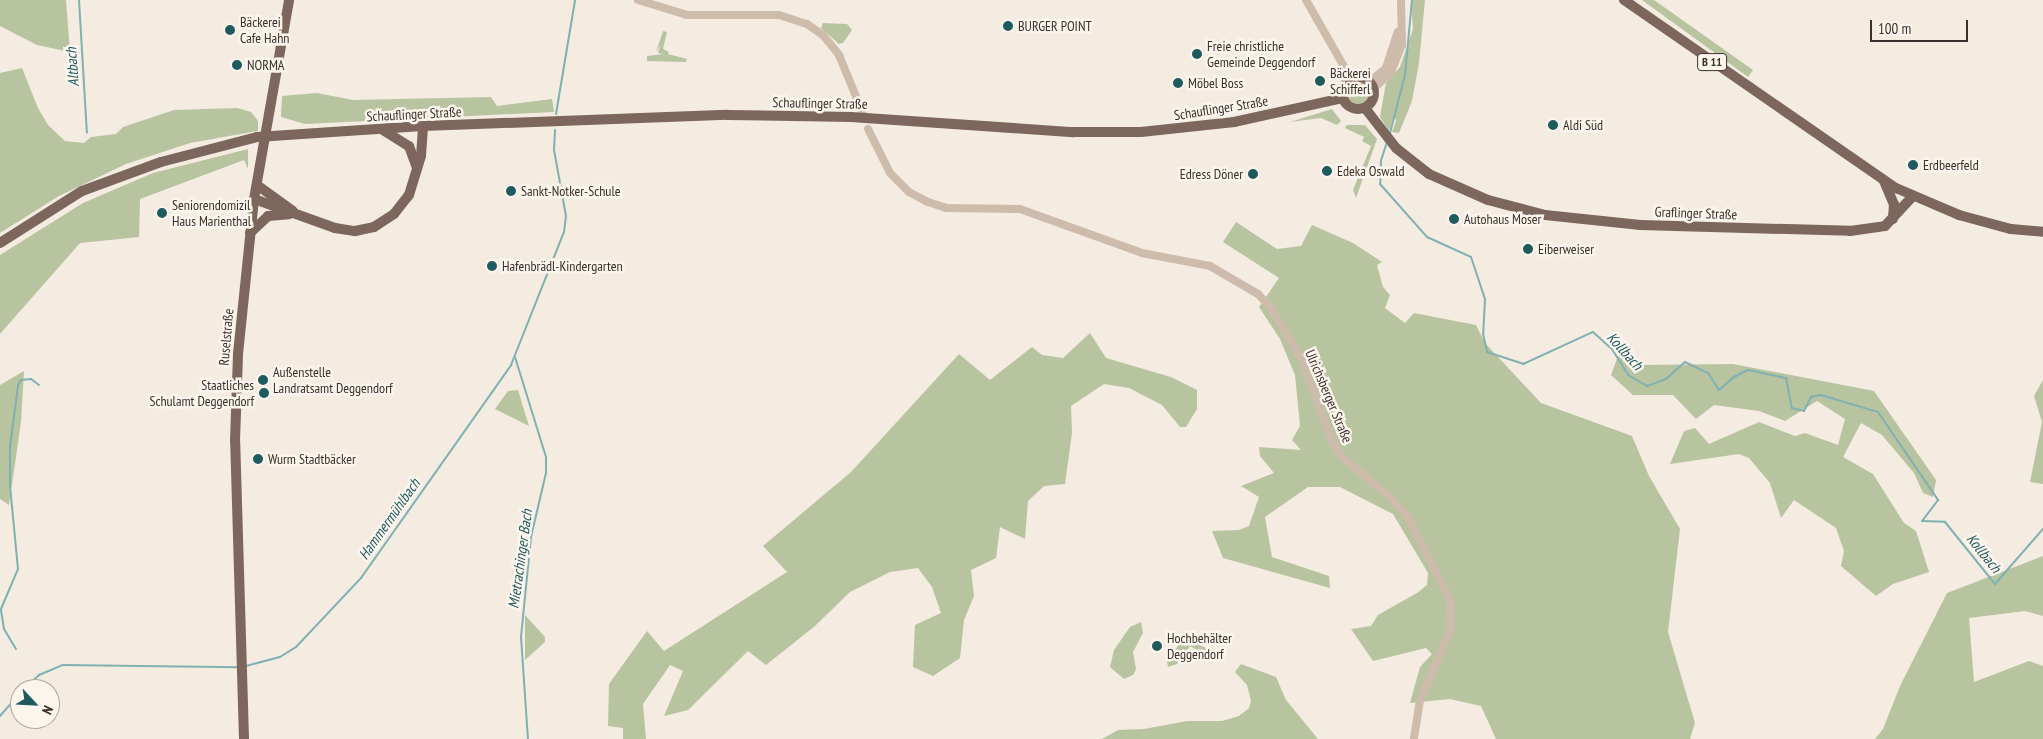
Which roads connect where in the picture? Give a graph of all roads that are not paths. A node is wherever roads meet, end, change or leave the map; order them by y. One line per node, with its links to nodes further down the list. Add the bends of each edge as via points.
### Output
1 (289, 0): 19 (main road, Ruselstraße)
2 (638, 0): 11 (street, via 687,15 779,15 807,24 823,35 839,55)
3 (1306, 0): 7 (street)
4 (1397, 0): 8 (street, via 1396,47 1386,68)
5 (1401, 0): 8 (street, via 1402,45 1391,72)
6 (1624, 0): 18 (main road, B 11)
7 (1351, 79): 8 (main road, via 1362,78); 9 (main road, via 1343,87)
8 (1371, 85): 10 (main road, via 1372,100)
9 (1342, 98): 10 (main road, via 1352,108); 13 (main road, Schauflinger Straße, via 1236,122 1141,132 1074,132 861,118 727,115)
10 (1365, 108): 23 (main road, Graflinger Straße, via 1384,134 1414,164 1469,194 1504,206 1570,219 1649,226 1850,231 1874,230)
11 (862, 111)
12 (411, 126): 13 (main road, Schauflinger Straße); 14 (main road, Schauflinger Straße); 16 (main road)
13 (423, 126): 17 (main road)
14 (380, 129): 16 (main road, via 405,142); 26 (main road, Schauflinger Straße, via 235,141 160,162 82,191)
15 (868, 129): 28 (street, Ulrichsberger Straße, via 890,173 909,192 928,202 946,208 1020,209 1142,253 1210,266 1258,294 1272,308 1301,358 1332,442 1345,460 1389,496 1407,516 1450,599 1451,628 1420,700)
16 (413, 153): 17 (main road)
17 (417, 168): 22 (main road, via 403,205 374,227 355,231 335,228)
18 (1883, 179): 20 (main road, B 11); 23 (main road, via 1894,204)
19 (256, 185): 21 (main road, Ruselstraße); 22 (main road)
20 (1912, 196): 23 (main road, Graflinger Straße); 24 (main road, B 11, via 1991,224)
21 (254, 199): 22 (main road); 25 (main road, Ruselstraße)
22 (298, 215): 25 (main road, via 268,216)
23 (1893, 220)
24 (2043, 232)
25 (250, 233): 27 (main road, Ruselstraße, via 235,398)
26 (0, 243)
27 (244, 739)
28 (1414, 739)

